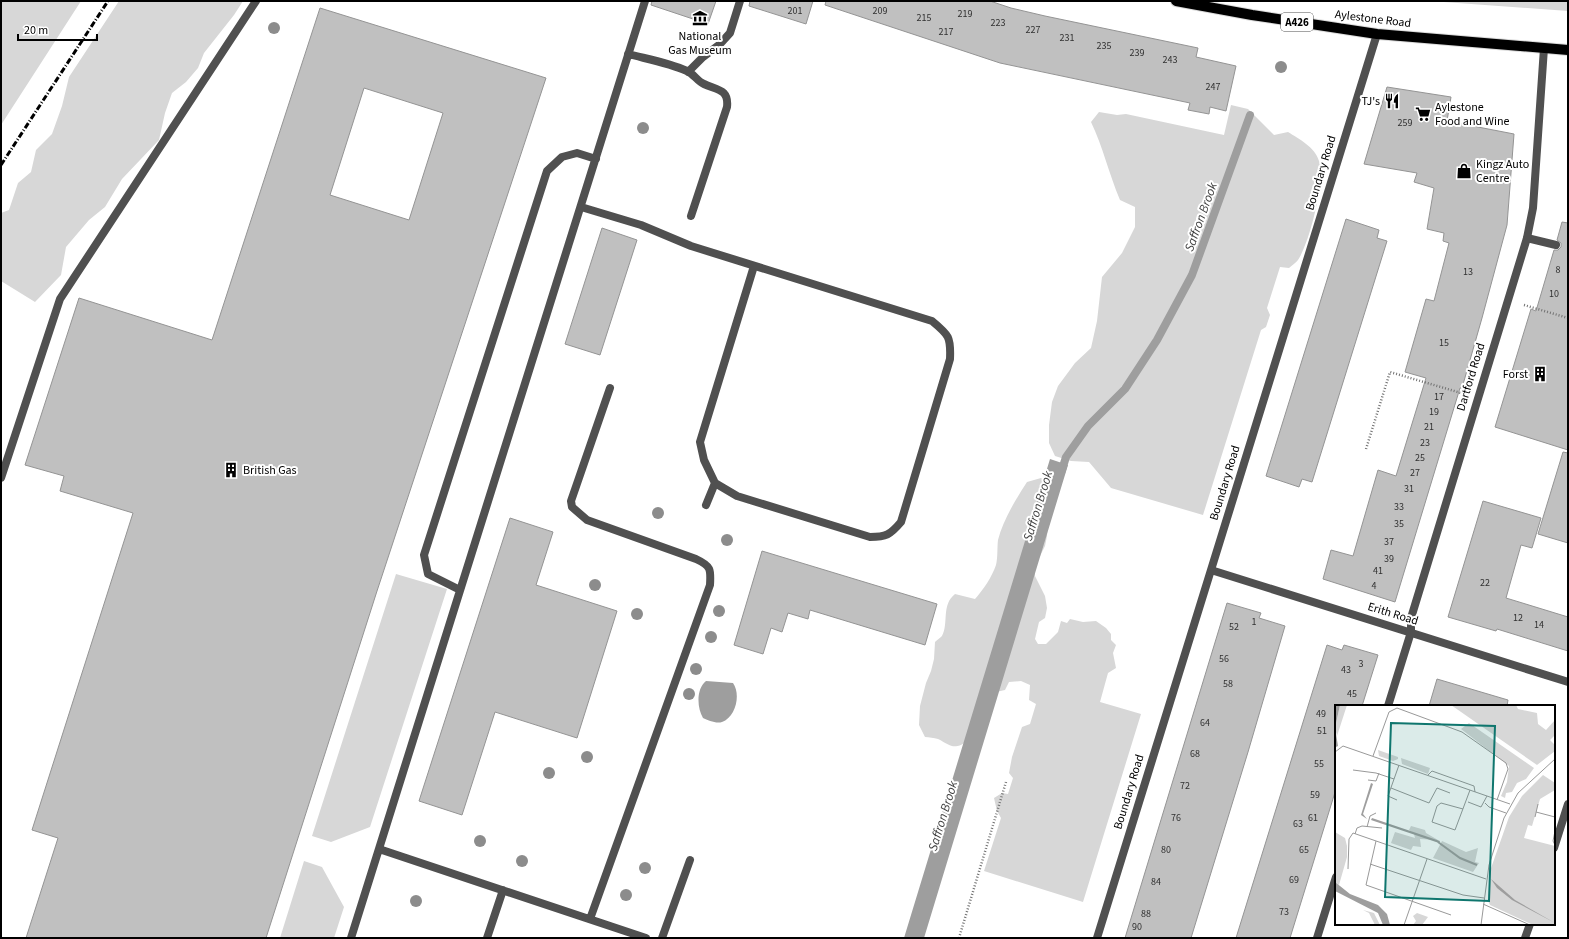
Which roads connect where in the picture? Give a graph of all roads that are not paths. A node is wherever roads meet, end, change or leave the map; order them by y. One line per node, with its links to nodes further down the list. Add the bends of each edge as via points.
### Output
1 (256, 1): 17 (street, via 60,299)
2 (645, 1): 8 (street)
3 (740, 1): 9 (street, via 730,33)
4 (1176, 1): 5 (main road, Aylestone Road / A426)
5 (1377, 34): 6 (main road, Aylestone Road / A426); 20 (street, Boundary Road)
6 (1544, 48): 7 (main road, Aylestone Road / A426); 13 (street, Dartford Road, via 1532,208)
7 (1568, 50)
8 (628, 54): 9 (street); 10 (street)
9 (688, 72): 12 (street, via 704,84 719,89 728,100)
10 (596, 159): 11 (street); 21 (street, via 577,153 562,157 547,171 424,555 428,574)
11 (581, 207): 15 (street, via 642,225 691,246); 21 (street)
12 (691, 216)
13 (1527, 238): 14 (street); 22 (street, Dartford Road, via 1411,618)
14 (1556, 245)
15 (754, 266): 18 (street, via 700,442 704,460); 18 (street, via 932,321 943,329 950,340 950,359 901,522 883,537 870,537 737,496)
16 (610, 388): 31 (street, via 571,501 572,507 587,520 696,559 705,563 711,571 710,585)
17 (1, 478)
18 (715, 483): 19 (street)
19 (706, 505)
20 (1211, 570): 22 (street, Erith Road); 37 (street, Boundary Road)
21 (460, 590): 27 (street)
22 (1411, 632): 23 (street, Erith Road); 24 (street, Dartford Road)
23 (1568, 682)
24 (1388, 705)
25 (1568, 804): 26 (street)
26 (1555, 845)
27 (379, 849): 30 (street); 33 (street)
28 (690, 860): 36 (street)
29 (1335, 880): 38 (street)
30 (503, 890): 31 (street); 34 (street)
31 (590, 919): 35 (street)
32 (1530, 925): 39 (street)
33 (352, 938)
34 (487, 938)
35 (646, 938)
36 (662, 938)
37 (1097, 938)
38 (1317, 938)
39 (1526, 938)

